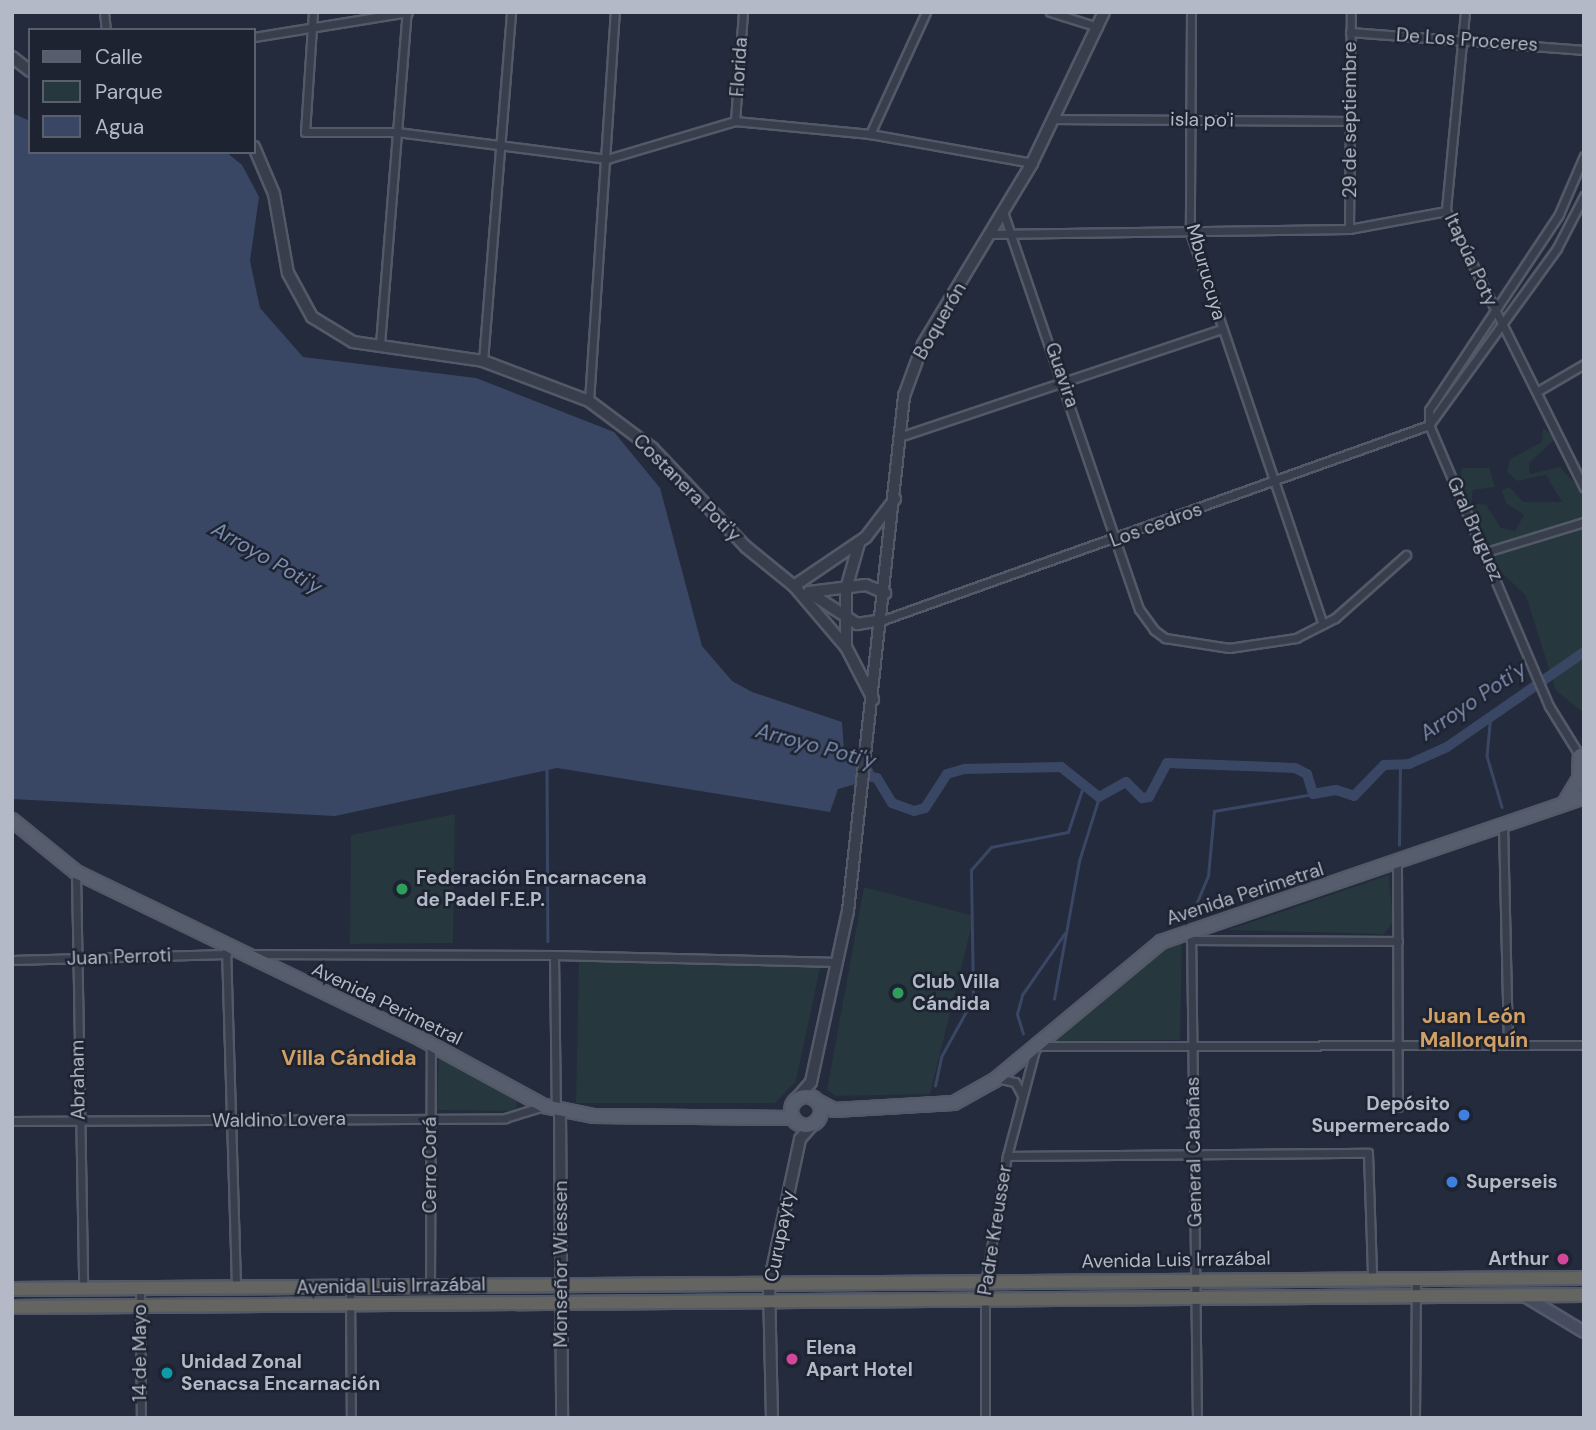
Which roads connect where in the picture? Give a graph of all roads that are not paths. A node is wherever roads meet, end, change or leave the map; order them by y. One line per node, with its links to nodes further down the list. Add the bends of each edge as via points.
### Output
1 (313, 12): 13 (street)
2 (407, 12): 13 (street); 24 (street)
3 (511, 12): 26 (street)
4 (615, 12): 29 (street)
5 (743, 12): 22 (street, Florida)
6 (926, 12): 25 (street)
7 (1050, 12): 12 (street)
8 (1104, 12): 12 (street, Boquerón)
9 (1191, 12): 21 (street, Mburucuya)
10 (1351, 12): 14 (street, 29 de septiembre)
11 (1465, 12): 16 (street, Itapúa Poty)
12 (1098, 27): 20 (street, Boquerón)
13 (312, 28): 15 (street); 24 (street, via 305,132)
14 (1350, 32): 16 (street, De Los Proceres); 23 (street, 29 de septiembre)
15 (256, 37)
16 (1463, 39): 17 (street, De Los Proceres); 32 (street, Itapúa Poty)
17 (1584, 50)
18 (12, 57): 19 (street)
19 (28, 69)
20 (1053, 119): 21 (street, isla po'i); 30 (street, Boquerón)
21 (1189, 120): 23 (street, isla po'i); 35 (street, Mburucuya)
22 (734, 121): 25 (street); 29 (street)
23 (1350, 121): 34 (street, 29 de septiembre)
24 (397, 132): 26 (street); 41 (street)
25 (870, 134): 30 (street)
26 (502, 146): 29 (street); 42 (street)
27 (256, 151): 41 (street, Costanera Poti'y, via 269,176 288,273 302,304 337,335)
28 (1584, 156): 38 (street, via 1559,214)
29 (607, 159): 46 (street)
30 (1032, 163): 33 (street, Boquerón)
31 (1584, 196): 39 (street)
32 (1446, 211): 34 (street); 38 (street, Itapúa Poty)
33 (1003, 212): 36 (street, Boquerón); 37 (street, Guavira)
34 (1349, 229): 35 (street)
35 (1190, 232): 37 (street); 40 (street, Mburucuya)
36 (991, 234): 37 (street); 48 (street, Boquerón, via 923,344 904,397)
37 (1013, 234): 44 (street, Guavira)
38 (1495, 311): 39 (street, Itapúa Poty); 47 (street, via 1433,401)
39 (1504, 326): 45 (street, Itapúa Poty); 47 (street)
40 (1222, 329): 44 (street); 49 (street, Mburucuya)
41 (380, 344): 42 (street, Costanera Poti'y)
42 (483, 361): 46 (street, Costanera Poti'y)
43 (1584, 364): 45 (street)
44 (1065, 381): 48 (street); 53 (street, Guavira)
45 (1538, 391): 50 (street, Itapúa Poty)
46 (589, 401): 57 (street, Costanera Poti'y, via 652,448 746,547)
47 (1429, 425): 49 (street, Los cedros); 55 (street, Gral Bruguez)
48 (899, 437): 51 (street, Boquerón)
49 (1277, 480): 53 (street, Los cedros); 63 (street, Mburucuya)
50 (1584, 488)
51 (895, 498): 54 (street); 60 (street, Boquerón)
52 (1584, 522): 55 (street)
53 (1117, 540): 62 (street, Los cedros, via 904,608); 63 (street, Guavira, via 1139,610 1165,638 1263,645)
54 (859, 542): 57 (street); 58 (street)
55 (1486, 552): 66 (street, Gral Bruguez, via 1549,706)
56 (1406, 555): 63 (street, Guavira)
57 (794, 586): 59 (street); 64 (street, Costanera Poti'y)
58 (846, 589): 59 (street); 60 (street, via 866,585); 61 (street)
59 (808, 592): 61 (street)
60 (885, 593): 62 (street, Boquerón)
61 (844, 617): 62 (street, via 867,626); 64 (street)
62 (883, 620): 65 (street, Boquerón)
63 (1322, 624)
64 (846, 647): 65 (street)
65 (873, 700): 78 (street, Boquerón)
66 (1582, 758): 67 (main road)
67 (1577, 800): 69 (main road, Avenida Perimetral)
68 (12, 820): 71 (main road, Avenida Perimetral)
69 (1503, 824): 70 (main road, Avenida Perimetral); 81 (street)
70 (1397, 865): 72 (main road, Avenida Perimetral); 73 (street)
71 (76, 872): 74 (main road, Avenida Perimetral); 76 (street, Abraham)
72 (1191, 934): 73 (street); 83 (main road, Avenida Perimetral, via 1140,954); 84 (street, General Cabañas)
73 (1398, 941): 80 (street)
74 (231, 952): 75 (street, Juan Perroti); 76 (street, Juan Perroti); 79 (main road, Avenida Perimetral); 95 (street)
75 (554, 956): 78 (street, Juan Perroti); 90 (street)
76 (76, 959): 77 (street, Juan Perroti); 96 (street, Abraham)
77 (12, 960)
78 (838, 962): 86 (street)
79 (431, 1044): 90 (main road, Avenida Perimetral); 93 (street, Cerro Corá)
80 (1398, 1045): 81 (street); 84 (street); 89 (street)
81 (1508, 1045): 82 (street)
82 (1584, 1045)
83 (1035, 1046): 84 (street); 85 (main road, Avenida Perimetral); 87 (street, Padre Kreusser)
84 (1193, 1048): 100 (street, General Cabañas)
85 (997, 1078): 87 (street, via 1015,1082); 92 (main road, Avenida Perimetral, via 937,1107)
86 (811, 1082): 88 (street); 91 (street)
87 (1023, 1096): 99 (street, Padre Kreusser)
88 (817, 1100): 91 (main road, Avenida Perimetral); 92 (main road, Avenida Perimetral); 97 (main road)
89 (1398, 1107)
90 (553, 1109): 91 (main road, Avenida Perimetral, via 776,1114); 93 (street, Waldino Lovera, via 505,1118); 107 (street, Monseñor Wiessen)
91 (794, 1110): 97 (main road, Avenida Perimetral); 98 (street, Curupayty)
92 (834, 1111): 97 (main road, Avenida Perimetral)
93 (430, 1118): 95 (street, Waldino Lovera); 108 (street, Cerro Corá)
94 (12, 1121): 96 (street, Waldino Lovera)
95 (231, 1121): 96 (street, Waldino Lovera); 109 (street)
96 (79, 1122): 113 (street, Abraham)
97 (816, 1122): 98 (street, Curupayty)
98 (800, 1139): 106 (street, Curupayty)
99 (1007, 1156): 100 (street); 105 (street, Padre Kreusser)
100 (1194, 1156): 101 (street, via 1368,1153); 103 (street, General Cabañas)
101 (1372, 1276): 102 (highway, Avenida Luis Irrazábal); 103 (highway, Avenida Luis Irrazábal)
102 (1416, 1277): 104 (highway, Avenida Luis Irrazábal); 114 (street)
103 (1195, 1278): 105 (highway, Avenida Luis Irrazábal); 117 (street, General Cabañas)
104 (1584, 1278)
105 (985, 1283): 106 (highway, Avenida Luis Irrazábal); 118 (street, Padre Kreusser)
106 (769, 1284): 107 (highway, Avenida Luis Irrazábal); 120 (street, Curupayty)
107 (561, 1285): 108 (highway, Avenida Luis Irrazábal); 119 (street, Monseñor Wiessen)
108 (430, 1286): 110 (highway, Avenida Luis Irrazábal)
109 (236, 1287): 110 (highway, Avenida Luis Irrazábal); 111 (highway, Avenida Luis Irrazábal)
110 (350, 1287): 121 (street)
111 (140, 1288): 113 (highway, Avenida Luis Irrazábal); 123 (street, 14 de Mayo)
112 (12, 1289): 113 (highway, Avenida Luis Irrazábal)
113 (83, 1289)
114 (1416, 1294): 115 (highway, Avenida Luis Irrazábal); 117 (highway, Avenida Luis Irrazábal); 131 (street)
115 (1523, 1295): 116 (highway, Avenida Luis Irrazábal); 124 (main road)
116 (1584, 1295)
117 (1196, 1299): 118 (highway, Avenida Luis Irrazábal); 130 (street, General Cabañas)
118 (984, 1301): 120 (highway, Avenida Luis Irrazábal); 129 (street, Padre Kreusser)
119 (562, 1302): 120 (highway, Avenida Luis Irrazábal); 121 (highway, Avenida Luis Irrazábal); 127 (street, Monseñor Wiessen)
120 (771, 1303): 128 (street, Curupayty)
121 (350, 1306): 123 (highway, Avenida Luis Irrazábal); 126 (street)
122 (12, 1307): 123 (highway, Avenida Luis Irrazábal)
123 (140, 1307): 125 (street, 14 de Mayo)
124 (1584, 1332)
125 (141, 1418)
126 (351, 1418)
127 (562, 1418)
128 (772, 1418)
129 (985, 1418)
130 (1197, 1418)
131 (1415, 1418)

